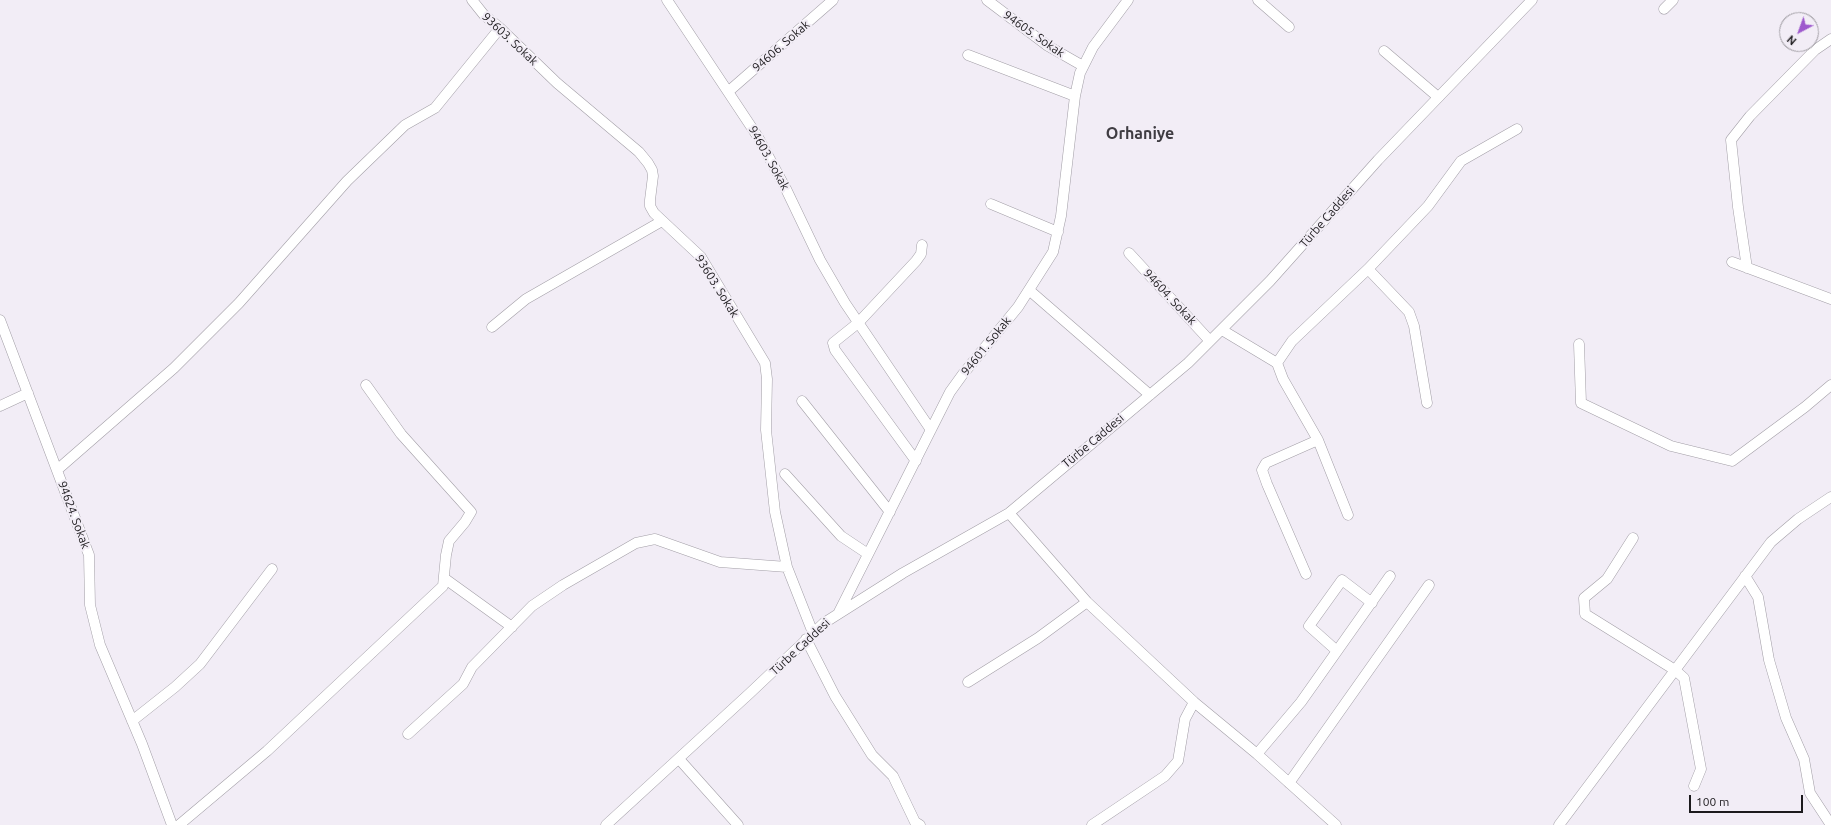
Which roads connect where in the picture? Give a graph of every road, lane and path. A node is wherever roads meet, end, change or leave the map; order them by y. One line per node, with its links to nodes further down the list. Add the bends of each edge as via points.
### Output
1 (472, 0): 11 (street, 93603. Sokak, via 484,15)
2 (667, 0): 16 (street, 94603. Sokak)
3 (833, 0): 16 (street, 94606. Sokak)
4 (987, 0): 15 (street, 94605. Sokak, via 1048,46)
5 (1128, 0): 15 (street, 94601. Sokak, via 1093,47)
6 (1258, 0): 10 (street)
7 (1532, 0): 18 (street, Türbe Caddesi)
8 (1673, 0): 9 (street)
9 (1664, 9)
10 (1289, 27)
11 (500, 28): 21 (street, 93603. Sokak, via 557,83 644,158 652,170 650,206); 47 (street, via 436,108 405,125 347,181 239,303 190,352)
12 (1831, 39): 26 (street, via 1815,50 1750,116 1731,140)
13 (1384, 51): 18 (street)
14 (968, 55): 17 (street)
15 (1083, 66): 17 (street, 94601. Sokak)
16 (729, 91): 31 (street, 94603. Sokak, via 762,143 820,260)
17 (1075, 96): 22 (street, 94601. Sokak)
18 (1438, 97): 33 (street, Türbe Caddesi)
19 (1517, 129): 27 (street, via 1461,161 1428,206)
20 (991, 204): 22 (street)
21 (662, 221): 32 (street, via 526,298); 55 (street, 93603. Sokak, via 701,257 765,363 766,430 772,497)
22 (1058, 232): 28 (street, 94601. Sokak, via 1052,252)
23 (922, 246): 31 (street, via 919,258)
24 (1129, 253): 34 (street, 94604. Sokak)
25 (1732, 262): 26 (street)
26 (1747, 268): 29 (street)
27 (1368, 269): 36 (street, via 1292,341); 42 (street, via 1409,312 1414,326)
28 (1029, 290): 40 (street); 44 (street, 94601. Sokak, via 956,383)
29 (1831, 299)
30 (0, 320): 39 (street, 94624. Sokak)
31 (858, 323): 44 (street, 94603. Sokak); 46 (street, via 835,340 833,346)
32 (492, 327)
33 (1222, 330): 34 (street, Türbe Caddesi); 36 (street)
34 (1210, 341): 40 (street, Türbe Caddesi)
35 (1579, 344): 38 (street, via 1581,403 1671,446 1732,461)
36 (1277, 363): 45 (street, via 1283,379)
37 (366, 385): 60 (street, via 401,434 471,512 449,541)
38 (1831, 385)
39 (28, 393): 43 (street); 47 (street, 94624. Sokak)
40 (1150, 394): 51 (street, Türbe Caddesi)
41 (802, 401): 50 (street)
42 (1427, 403)
43 (0, 406)
44 (931, 430): 46 (street, 94601. Sokak)
45 (1318, 440): 52 (street); 57 (street, via 1266,464 1262,470)
46 (916, 461): 50 (street, 94601. Sokak)
47 (57, 470): 71 (street, 94624. Sokak, via 89,555 90,605 100,645)
48 (785, 474): 54 (street, via 841,536)
49 (1831, 497): 59 (street, via 1798,519 1771,542)
50 (890, 512): 54 (street, 94601. Sokak)
51 (1009, 513): 62 (street); 64 (street, Türbe Caddesi)
52 (1348, 515)
53 (1633, 538): 68 (street, via 1607,579 1584,598 1585,614)
54 (868, 554): 64 (street, 94601. Sokak)
55 (787, 567): 65 (street, via 720,562 655,539 636,543 563,585 532,606); 66 (street, 93603. Sokak)
56 (272, 569): 71 (street, via 200,664)
57 (1306, 574)
58 (1390, 576): 63 (street)
59 (1745, 576): 68 (street); 85 (street, via 1758,597 1769,660 1786,718 1804,759 1810,793)
60 (444, 578): 65 (street); 78 (street, via 444,586 370,656 267,751)
61 (1429, 585): 75 (street)
62 (1087, 602): 69 (street, via 1038,638); 70 (street)
63 (1372, 602): 67 (street); 67 (street, via 1342,580 1309,626)
64 (839, 612): 66 (street, Türbe Caddesi)
65 (512, 627): 72 (street, via 472,667 463,684)
66 (809, 636): 74 (street, Türbe Caddesi); 81 (street, 93603. Sokak, via 835,696 872,755 893,776 915,822)
67 (1337, 652): 73 (street, via 1301,702)
68 (1675, 670): 76 (street, via 1684,678 1701,769); 84 (street)
69 (968, 682)
70 (1194, 702): 73 (street); 82 (street, via 1185,719 1178,761 1164,776)
71 (132, 721): 77 (street, 94624. Sokak)
72 (408, 734)
73 (1257, 754): 75 (street)
74 (679, 759): 79 (street, Türbe Caddesi); 80 (street)
75 (1289, 783): 83 (street)
76 (1694, 786)
77 (172, 825)
78 (179, 825)
79 (606, 825)
80 (738, 825)
81 (920, 825)
82 (1092, 825)
83 (1336, 825)
84 (1559, 825)
85 (1831, 825)

